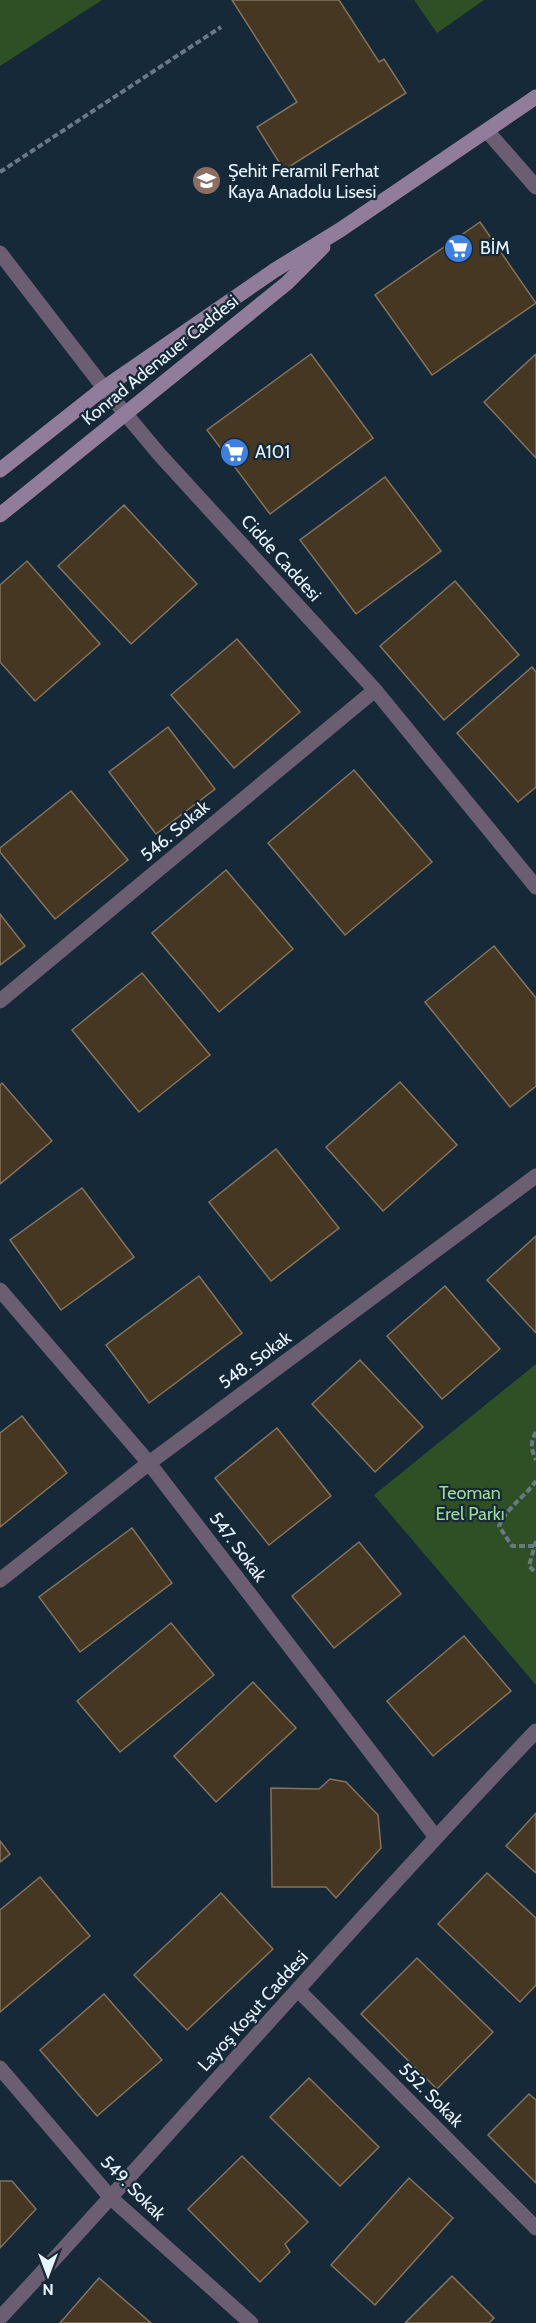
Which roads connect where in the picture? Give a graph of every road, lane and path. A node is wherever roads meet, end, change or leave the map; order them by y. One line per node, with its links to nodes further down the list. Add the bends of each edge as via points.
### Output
1 (221, 27): 4 (path)
2 (536, 97): 3 (main road, Konrad Adenauer Caddesi)
3 (488, 131): 5 (street); 6 (main road, Konrad Adenauer Caddesi)
4 (0, 172)
5 (536, 187)
6 (340, 230): 8 (main road, Konrad Adenauer Caddesi); 9 (main road, Konrad Adenauer Caddesi, via 287,283)
7 (0, 254): 8 (street, Cidde Caddesi)
8 (104, 387): 9 (street, Cidde Caddesi); 10 (main road, Konrad Adenauer Caddesi)
9 (125, 413): 11 (main road, Konrad Adenauer Caddesi); 12 (street, Cidde Caddesi)
10 (0, 470)
11 (0, 515)
12 (375, 690): 13 (street, Cidde Caddesi); 14 (street, 546. Sokak)
13 (536, 887)
14 (0, 1001)
15 (536, 1176): 19 (street, 548. Sokak)
16 (0, 1290): 19 (street, 547. Sokak)
17 (536, 1432): 18 (path, via 532,1452)
18 (536, 1460)
19 (149, 1462): 23 (street, 548. Sokak); 25 (street, 547. Sokak)
20 (536, 1481): 21 (path, via 507,1511 499,1526 512,1546)
21 (535, 1544): 22 (path, via 530,1566)
22 (536, 1573)
23 (0, 1580)
24 (536, 1731): 25 (street, Layoş Koşut Caddesi)
25 (435, 1836): 26 (street, Layoş Koşut Caddesi)
26 (298, 1990): 28 (street, Layoş Koşut Caddesi); 29 (street, 552. Sokak)
27 (0, 2068): 28 (street, 549. Sokak)
28 (111, 2198): 30 (street, Layoş Koşut Caddesi); 31 (street, 549. Sokak)
29 (536, 2228)
30 (0, 2318)
31 (251, 2323)

